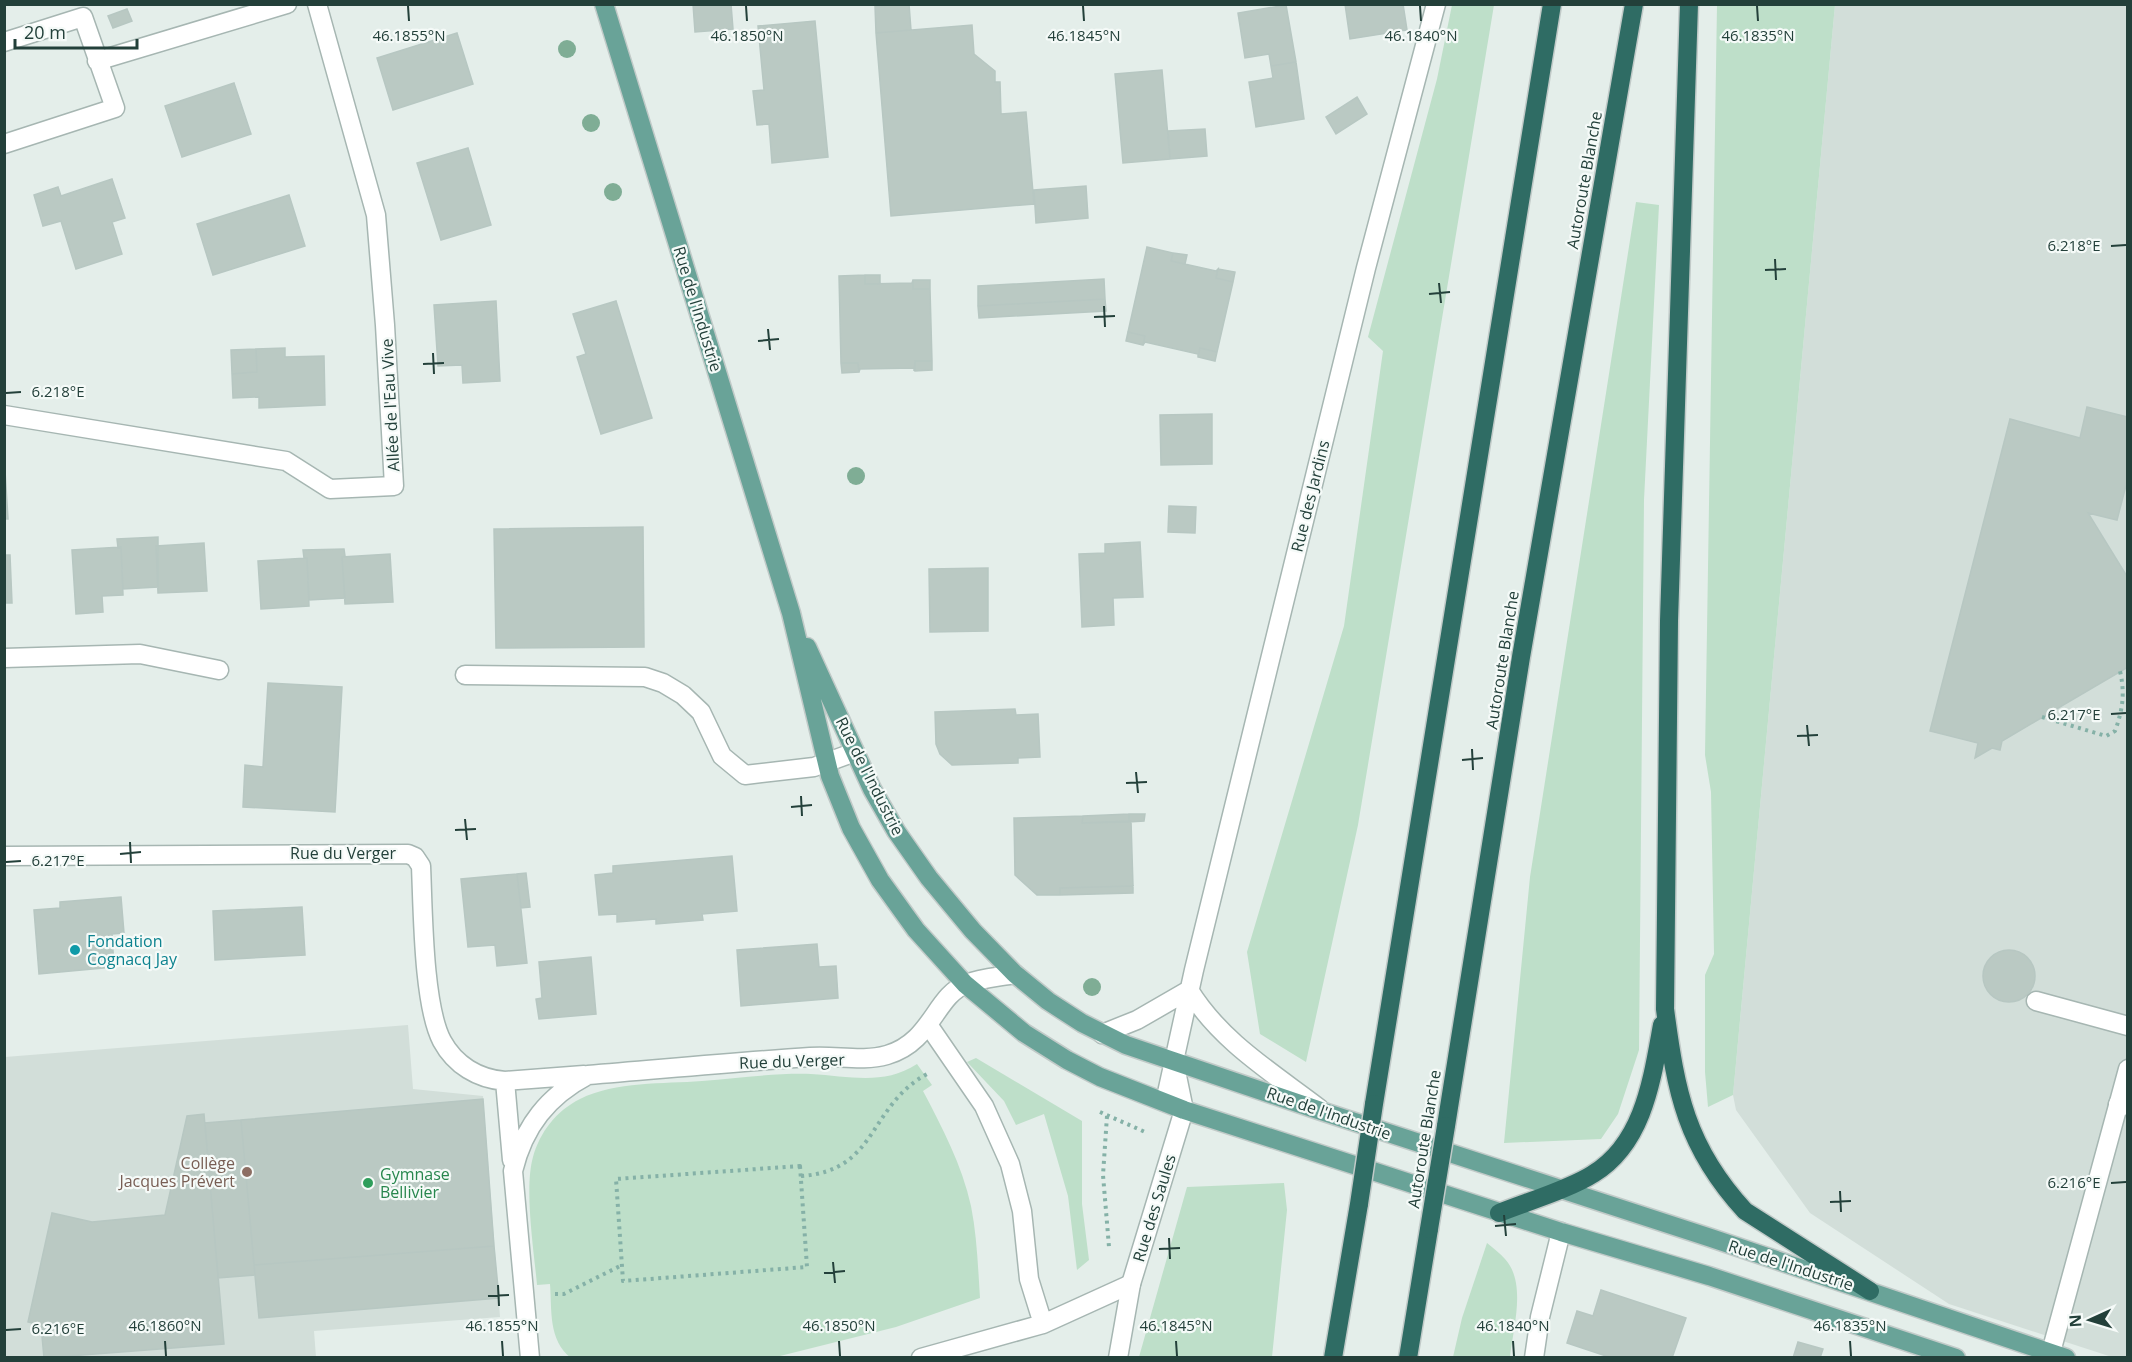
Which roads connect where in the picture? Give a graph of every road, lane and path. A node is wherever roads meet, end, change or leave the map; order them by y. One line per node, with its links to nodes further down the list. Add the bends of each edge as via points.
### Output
1 (287, 4): 9 (street)
2 (317, 4): 11 (street, Allée de l'Eau Vive, via 376,215 394,486 330,489 286,461)
3 (604, 4): 12 (main road, Rue de l'Industrie)
4 (1436, 4): 25 (street, Rue des Jardins, via 1366,268)
5 (1552, 4): 57 (highway, bridge)
6 (1634, 4): 58 (highway, Autoroute Blanche, bridge, via 1523,646)
7 (1689, 4): 27 (highway, via 1669,621)
8 (4, 42): 9 (street, via 83,17)
9 (97, 61): 10 (street, via 115,108)
10 (4, 144)
11 (4, 415)
12 (791, 613): 20 (main road, Rue de l'Industrie); 21 (main road, Rue de l'Industrie)
13 (4, 658): 14 (street, via 140,654)
14 (219, 670)
15 (2120, 671): 18 (path)
16 (465, 675): 21 (street, via 645,677 663,683 689,701 700,712 722,756 745,775 800,770)
17 (2127, 697): 18 (path)
18 (2123, 701): 19 (path, via 2115,731 2106,736)
19 (2042, 717)
20 (855, 752): 21 (street); 23 (main road, Rue de l'Industrie, via 884,811 928,878)
21 (825, 763): 24 (main road, Rue de l'Industrie, via 869,863 904,915)
22 (4, 856): 35 (street, Rue du Verger, via 415,857 421,866 427,969 441,1039 463,1066 485,1078)
23 (1016, 974): 24 (street); 30 (main road, Rue de l'Industrie, via 1065,1013)
24 (965, 984): 28 (street, Rue du Verger, via 940,1007); 36 (main road, Rue de l'Industrie, via 1024,1033 1067,1059 1100,1077)
25 (1189, 990): 30 (street, via 1137,1020); 32 (street, Rue des Jardins); 39 (street, via 1234,1043)
26 (2036, 1001): 29 (street)
27 (1665, 1009): 43 (highway, via 1647,1096 1626,1143 1598,1171); 48 (highway, via 1686,1119 1722,1185 1745,1211)
28 (929, 1026): 31 (street); 34 (street, Rue du Verger, via 908,1045 876,1057 817,1056)
29 (2127, 1026)
30 (1102, 1034): 32 (main road, Rue de l'Industrie)
31 (952, 1060): 42 (path, via 905,1088 857,1154 844,1165 826,1173); 51 (street, via 989,1114 1013,1173 1022,1211 1029,1280)
32 (1174, 1060): 36 (street, Rue des Jardins); 38 (street, Rue des Saules); 39 (main road, Rue de l'Industrie)
33 (2127, 1069): 37 (street)
34 (588, 1075): 35 (street, Rue du Verger); 41 (street, Rue du Verger, via 561,1091 537,1115)
35 (505, 1081): 41 (street, Rue du Verger)
36 (1165, 1102): 38 (main road, Rue de l'Industrie)
37 (2123, 1105): 53 (street)
38 (1184, 1110): 44 (main road, Rue de l'Industrie); 47 (street, Rue des Saules)
39 (1324, 1112): 43 (main road, Rue de l'Industrie)
40 (1107, 1116): 50 (path, via 1103,1175)
41 (513, 1171): 54 (street, Rue du Verger)
42 (801, 1176): 46 (path, via 800,1166 616,1179); 46 (path, via 807,1267 623,1281)
43 (1558, 1189): 44 (highway); 48 (main road, Rue de l'Industrie)
44 (1499, 1213): 45 (main road, Rue de l'Industrie)
45 (1561, 1233): 52 (main road, Rue de l'Industrie, via 1709,1276); 59 (street)
46 (622, 1265): 49 (path, via 564,1294)
47 (1131, 1284): 50 (street); 56 (street, Rue des Saules)
48 (1870, 1291): 53 (main road, Rue de l'Industrie)
49 (553, 1294)
50 (1110, 1294): 51 (street)
51 (1043, 1323): 55 (street)
52 (1919, 1352): 60 (main road, Rue de l'Industrie)
53 (2058, 1355)
54 (530, 1358)
55 (921, 1358)
56 (1118, 1358)
57 (1333, 1358)
58 (1408, 1358)
59 (1534, 1358)
60 (1956, 1358)

